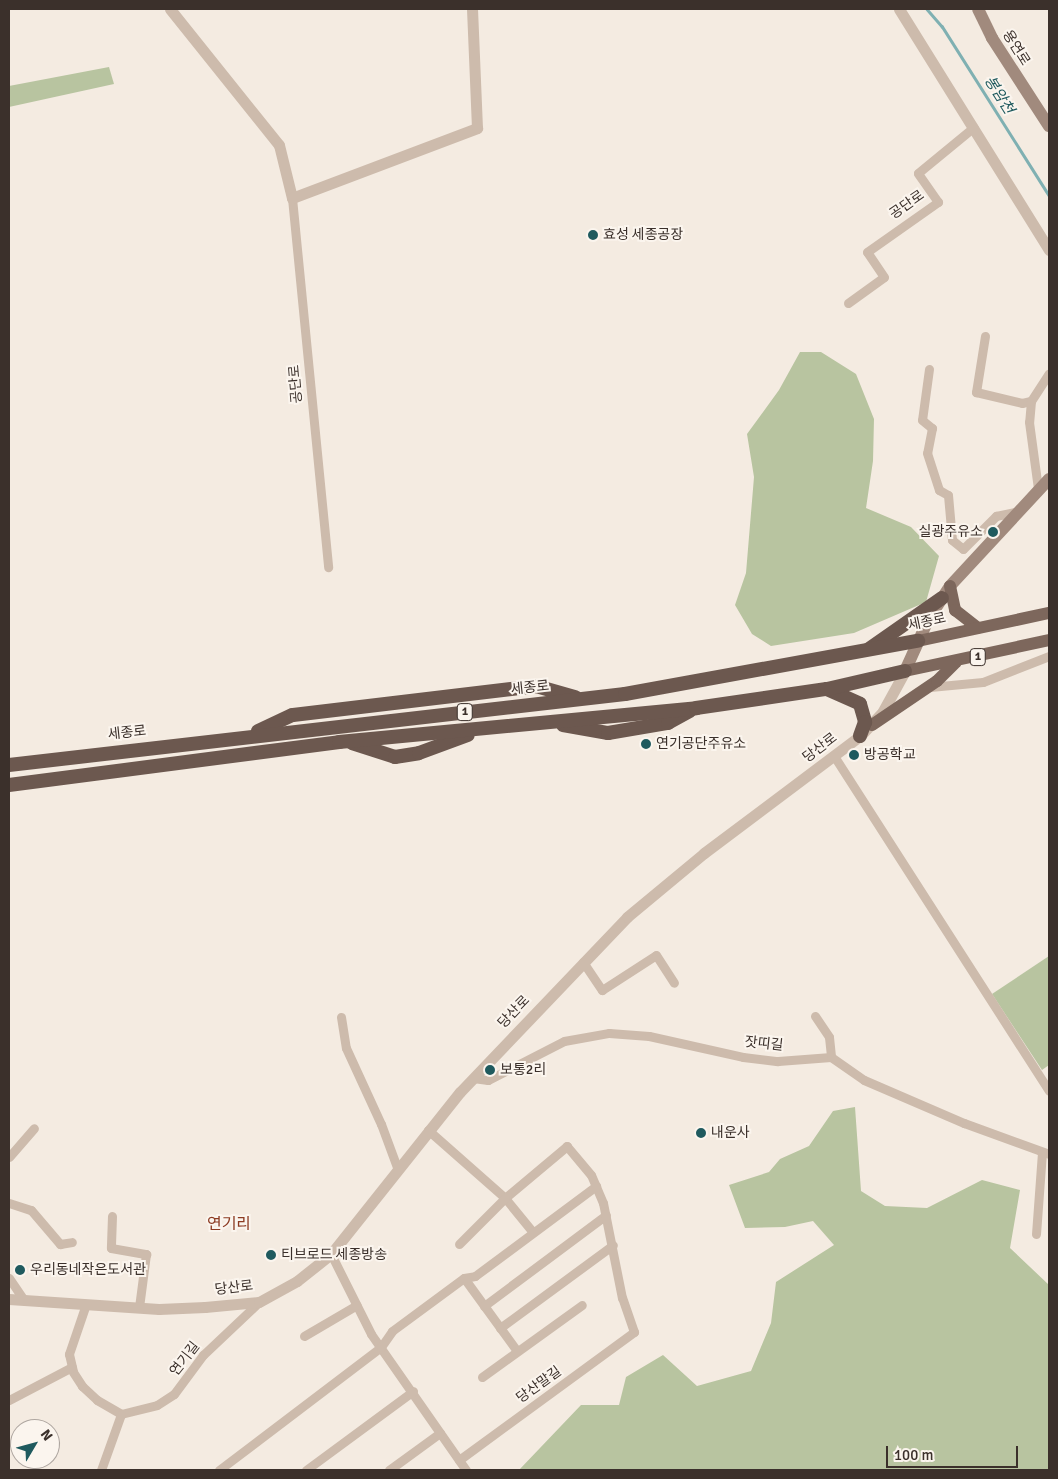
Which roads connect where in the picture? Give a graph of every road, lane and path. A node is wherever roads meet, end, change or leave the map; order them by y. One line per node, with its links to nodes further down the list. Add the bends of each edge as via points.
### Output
1 (170, 9): 7 (street, 공단로, via 278,146)
2 (472, 9): 7 (street, via 477,128)
3 (899, 9): 6 (street)
4 (978, 9): 5 (main road, 용연로, via 992,38)
5 (1049, 126)
6 (974, 127): 8 (street); 9 (street, 공단로, via 918,173 938,202 867,252 884,277)
7 (292, 198): 17 (street, 공단로)
8 (1049, 250)
9 (848, 303)
10 (985, 336): 13 (street, via 976,392 1022,403)
11 (929, 369): 16 (street, via 922,420 932,428 927,452 939,490 948,495 952,540 963,549 996,516)
12 (1049, 373): 13 (street)
13 (1031, 401): 15 (street, via 1029,422)
14 (1049, 479): 15 (main road, 당산로)
15 (1038, 489): 16 (main road, 당산로)
16 (1019, 510): 18 (main road, 당산로)
17 (328, 567)
18 (946, 592): 20 (main road, via 955,610); 22 (main road, 당산로); 23 (highway)
19 (1049, 613): 20 (main road, 세종로 / 1)
20 (978, 628): 22 (main road, 세종로 / 1)
21 (1049, 640): 25 (main road, 1)
22 (918, 642): 23 (highway, 세종로 / 1); 26 (main road, 당산로)
23 (866, 651): 34 (highway, 세종로 / 1, via 686,684 580,699)
24 (1049, 656): 27 (street, via 983,682)
25 (956, 662): 26 (main road, 1); 27 (main road)
26 (905, 671): 28 (highway, 1); 29 (street, 당산로, via 894,695)
27 (925, 688): 29 (main road)
28 (827, 689): 30 (highway, 1, via 696,708); 31 (highway, via 860,704 865,722)
29 (872, 726): 31 (street, 당산로)
30 (485, 729): 32 (highway, 1); 32 (highway, via 419,753 395,757)
31 (860, 736): 33 (street, 당산로)
32 (347, 741): 35 (highway, 1)
33 (834, 756): 36 (street, 당산로, via 664,884); 42 (street)
34 (9, 765)
35 (9, 785)
36 (583, 962): 37 (street, via 602,990 656,955); 41 (street, 당산로)
37 (674, 983)
38 (815, 1016): 40 (street, via 829,1037)
39 (341, 1017): 47 (street, via 346,1048)
40 (831, 1057): 41 (street, 잣띠길, via 778,1061 649,1036 609,1033 564,1042 488,1080); 45 (street, via 864,1080 964,1123)
41 (473, 1078): 44 (street, 당산로)
42 (1049, 1091)
43 (34, 1128): 46 (street)
44 (428, 1130): 47 (street, 당산로); 49 (street)
45 (1046, 1153): 54 (street)
46 (9, 1157)
47 (398, 1170): 58 (street, 당산로)
48 (596, 1186): 49 (street, via 568,1146); 51 (street); 53 (street)
49 (505, 1198): 53 (street); 56 (street)
50 (9, 1203): 55 (street, via 31,1210 60,1244)
51 (606, 1215): 57 (street); 67 (street)
52 (112, 1216): 68 (street, via 111,1248 146,1254)
53 (532, 1231): 60 (street, via 475,1276)
54 (1036, 1234)
55 (72, 1242)
56 (459, 1244)
57 (613, 1245): 69 (street); 79 (street, 당산말길, via 622,1298 634,1332)
58 (331, 1254): 63 (street, 당산로, via 297,1281); 65 (street)
59 (9, 1278): 62 (street)
60 (464, 1278): 67 (street); 71 (street, via 392,1331)
61 (9, 1299): 62 (street, 당산로)
62 (24, 1300): 64 (street, 당산로)
63 (259, 1302): 68 (street, 당산로, via 205,1307); 77 (street, 연기길, via 203,1355 174,1394 157,1405)
64 (86, 1304): 68 (street, 당산로); 73 (street, via 69,1354)
65 (357, 1305): 70 (street); 71 (street)
66 (582, 1305): 72 (street)
67 (484, 1306): 69 (street)
68 (139, 1307)
69 (500, 1328): 72 (street)
70 (304, 1336)
71 (380, 1347): 75 (street); 81 (street)
72 (517, 1351): 74 (street)
73 (72, 1367): 76 (street); 77 (street, via 82,1386 97,1400)
74 (482, 1377)
75 (413, 1391): 78 (street); 82 (street)
76 (9, 1400)
77 (121, 1414): 80 (street)
78 (440, 1433): 79 (street); 83 (street)
79 (458, 1460): 84 (street)
80 (101, 1470)
81 (218, 1470)
82 (306, 1470)
83 (389, 1470)
84 (466, 1470)

